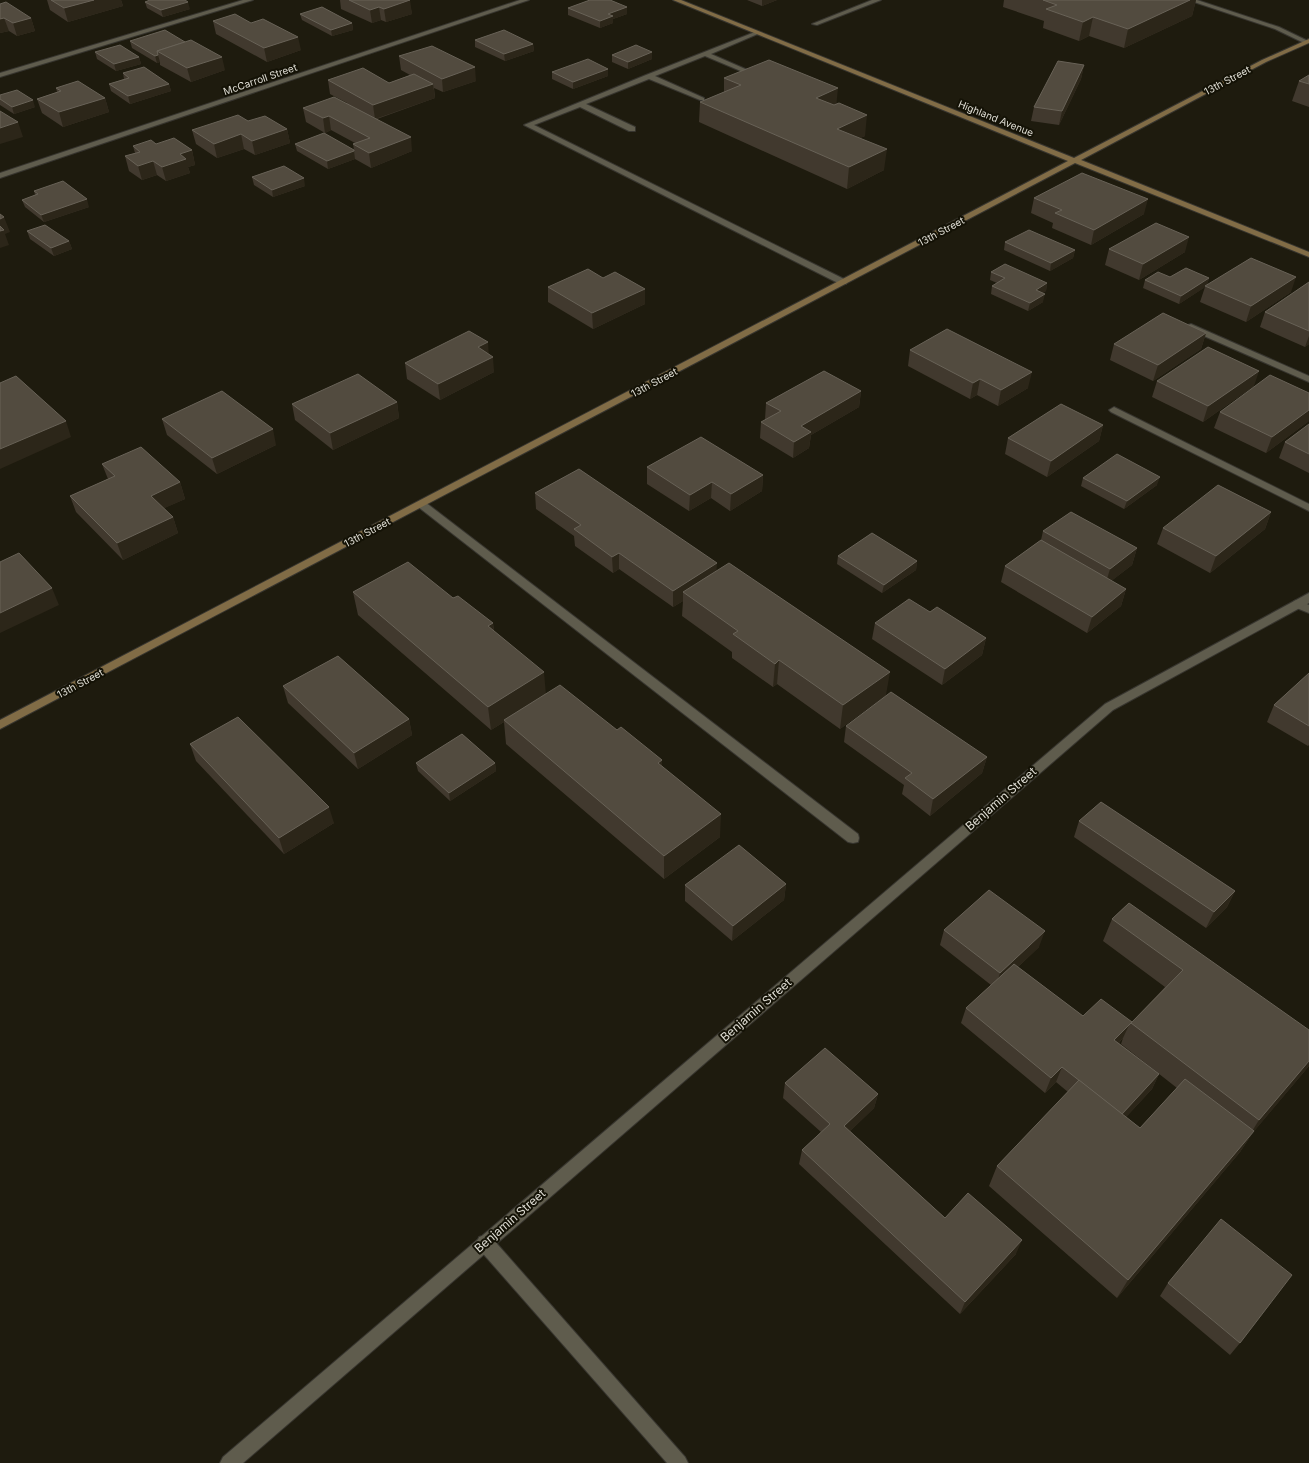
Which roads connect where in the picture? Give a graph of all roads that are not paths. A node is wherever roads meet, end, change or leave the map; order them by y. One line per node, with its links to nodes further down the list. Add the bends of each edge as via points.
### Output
1 (250, 0): 10 (street)
2 (526, 0): 17 (street, McCarroll Street)
3 (676, 0): 7 (main road, Highland Avenue)
4 (878, 0): 6 (street)
5 (1191, 0): 8 (street, via 1277,28)
6 (815, 24)
7 (757, 33): 9 (street); 16 (main road, Highland Avenue)
8 (1307, 42): 16 (main road, 13th Street, via 1264,61)
9 (704, 54): 11 (street); 12 (street)
10 (0, 75)
11 (648, 76): 13 (street); 14 (street)
12 (757, 76)
13 (702, 99)
14 (580, 104): 15 (street); 19 (street, via 528,125)
15 (632, 129)
16 (1074, 161): 18 (main road, Highland Avenue); 19 (main road, 13th Street)
17 (0, 176)
18 (1309, 255)
19 (843, 282): 23 (main road, 13th Street)
20 (1185, 324): 21 (street)
21 (1309, 379)
22 (1114, 410): 24 (street)
23 (421, 504): 26 (main road, 13th Street); 27 (street)
24 (1309, 508)
25 (1305, 603): 28 (street, Benjamin Street, via 1109,707)
26 (0, 725)
27 (852, 838)
28 (485, 1243): 29 (street, Benjamin Street); 30 (street)
29 (229, 1463)
30 (679, 1463)

